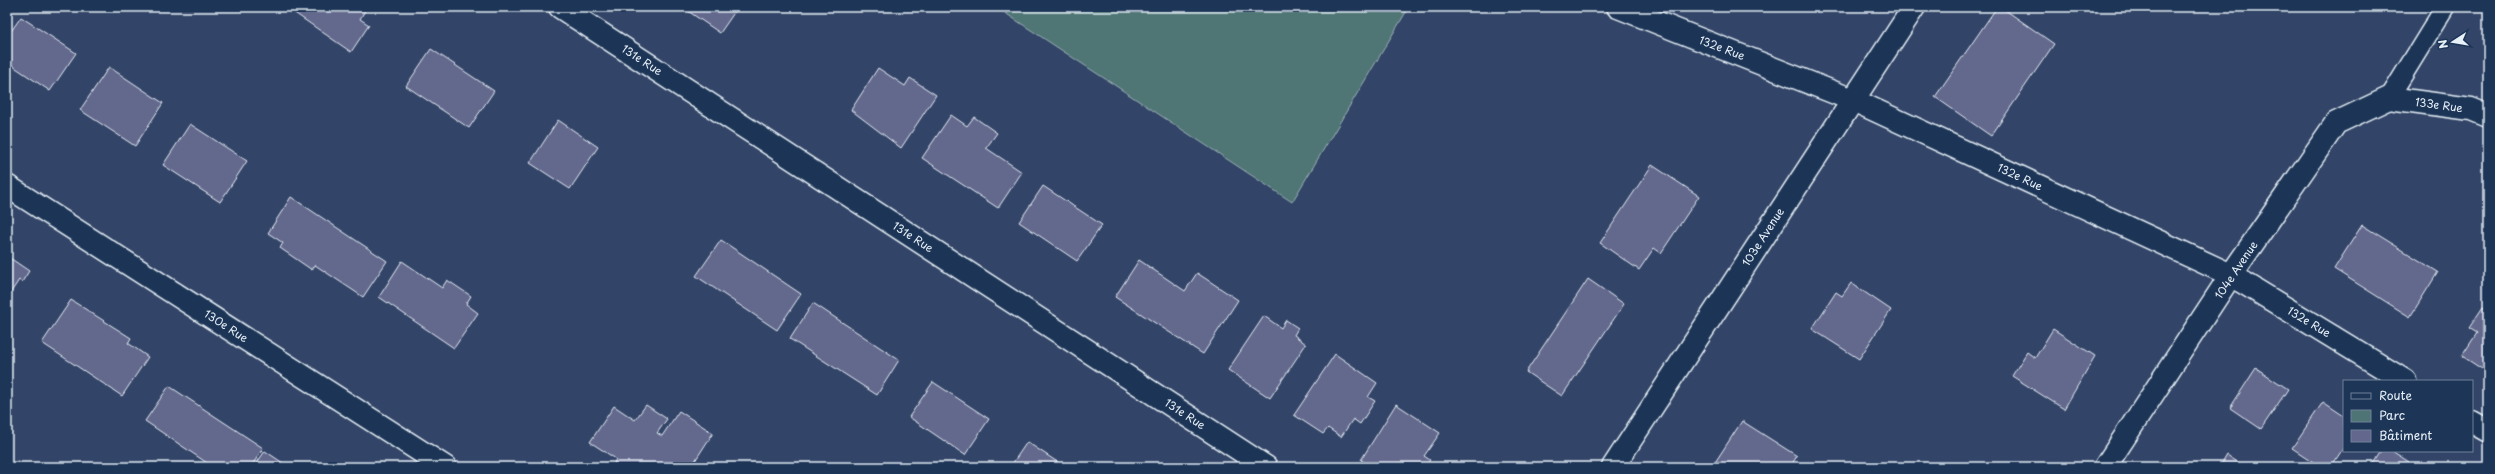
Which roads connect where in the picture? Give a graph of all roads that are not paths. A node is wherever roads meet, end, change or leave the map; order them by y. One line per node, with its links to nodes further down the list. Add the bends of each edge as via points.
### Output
1 (560, 7): 14 (street, 131e Rue)
2 (1618, 7): 6 (street, 132e Rue)
3 (1914, 7): 6 (street, 103e Avenue)
4 (2445, 7): 5 (lane)
5 (2389, 98): 7 (street, 133e Rue, via 2471,109); 9 (street, 104e Avenue, via 2336,123)
6 (1853, 100): 9 (street, 132e Rue); 15 (street, 103e Avenue)
7 (2488, 116)
8 (7, 186): 13 (street, 130e Rue)
9 (2231, 275): 10 (street, 132e Rue); 16 (street, 104e Avenue)
10 (2403, 380)
11 (2473, 423): 12 (street)
12 (2488, 432)
13 (445, 467)
14 (1266, 467)
15 (1613, 467)
16 (2105, 467)

